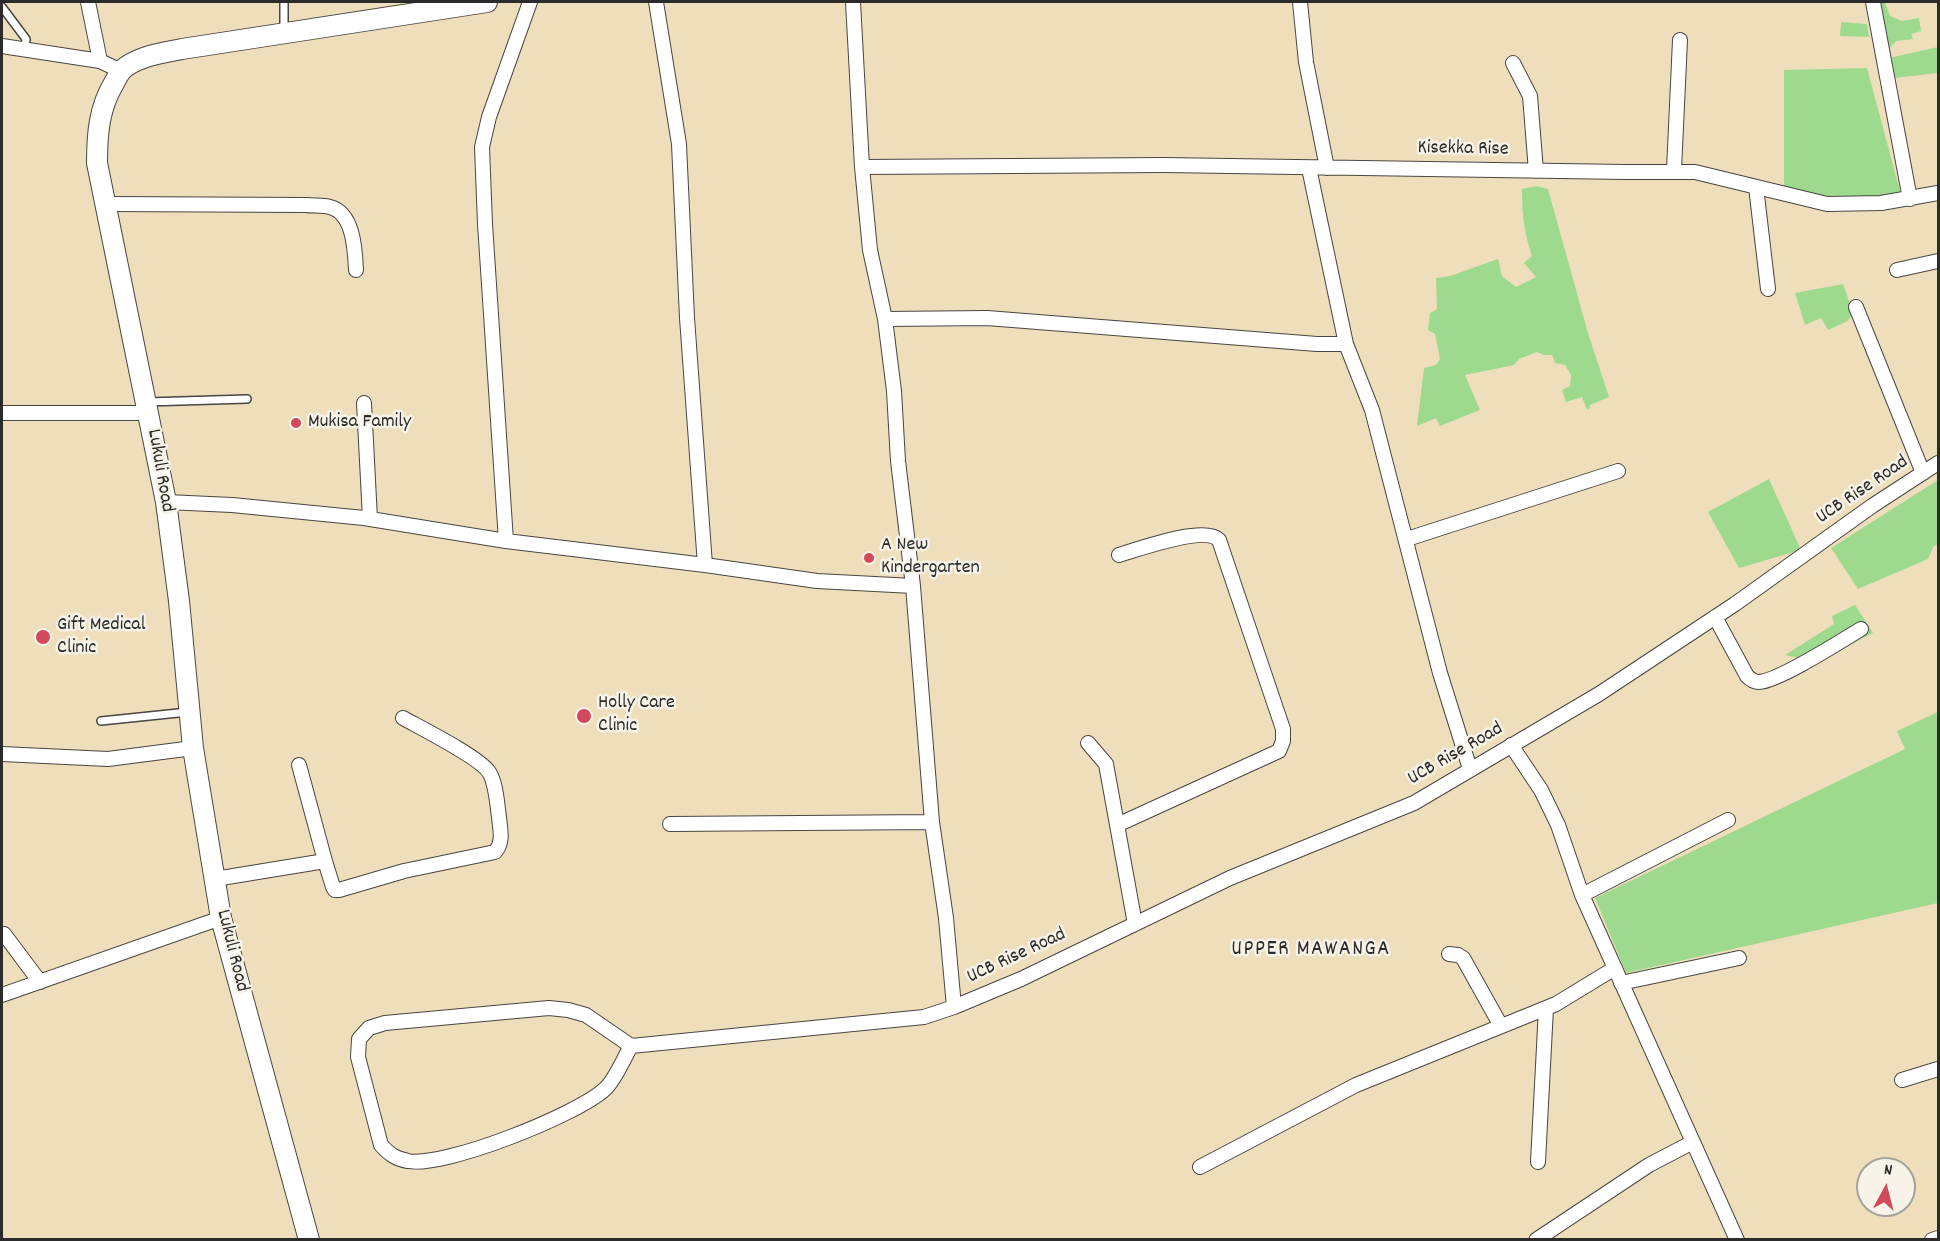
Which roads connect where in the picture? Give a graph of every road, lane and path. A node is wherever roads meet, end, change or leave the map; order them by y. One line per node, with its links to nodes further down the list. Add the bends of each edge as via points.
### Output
1 (88, 2): 14 (street)
2 (284, 2): 10 (lane)
3 (487, 2): 10 (street)
4 (530, 2): 43 (street, via 482,147)
5 (656, 2): 45 (street, via 679,144)
6 (853, 2): 17 (street)
7 (1300, 2): 19 (street, via 1306,62)
8 (1873, 2): 24 (street)
9 (2, 7): 13 (lane, via 26,39)
10 (284, 33): 16 (street, via 164,52)
11 (1680, 40): 20 (street)
12 (2, 46): 13 (street)
13 (25, 50): 14 (street)
14 (100, 61): 16 (street)
15 (1513, 63): 21 (street, via 1530,96)
16 (121, 71): 25 (street, Lukuli Road, via 102,107 97,139 97,163)
17 (862, 167): 18 (street, Kisekka Rise); 31 (street, via 870,250)
18 (1309, 168): 19 (street, Kisekka Rise); 32 (street)
19 (1327, 168): 21 (street, Kisekka Rise)
20 (1674, 170): 21 (street, Kisekka Rise); 22 (street, Kisekka Rise)
21 (1536, 171)
22 (1756, 187): 24 (street, Kisekka Rise, via 1827,204); 29 (street)
23 (1938, 193): 24 (street, Kisekka Rise)
24 (1910, 199)
25 (106, 204): 27 (street, via 331,207 338,210 351,231); 35 (street, Lukuli Road)
26 (1938, 261): 28 (street)
27 (356, 270)
28 (1897, 270)
29 (1768, 289)
30 (1856, 307): 39 (street)
31 (885, 319): 32 (street, via 987,318); 46 (street)
32 (1346, 344): 42 (street, via 1372,410)
33 (248, 399): 35 (lane)
34 (364, 403): 41 (street)
35 (148, 408): 36 (street); 40 (street, Lukuli Road)
36 (2, 413)
37 (1938, 464): 39 (street, UCB Rise Road)
38 (1618, 471): 42 (street)
39 (1923, 473): 47 (street, UCB Rise Road)
40 (166, 502): 41 (street); 49 (street, Lukuli Road)
41 (369, 519): 43 (street)
42 (1407, 539): 57 (street, via 1440,674)
43 (506, 541): 45 (street)
44 (1119, 555): 61 (street, via 1163,542 1215,535 1283,729 1283,741 1279,751)
45 (705, 565): 46 (street, via 817,581)
46 (913, 586): 59 (street)
47 (1715, 617): 48 (street, via 1747,676 1758,682 1779,676); 53 (street, UCB Rise Road, via 1599,694)
48 (1861, 629)
49 (189, 712): 51 (lane); 54 (street, Lukuli Road)
50 (403, 718): 62 (street, via 489,771 497,801 499,847 495,852 404,871 339,890 333,887)
51 (101, 721)
52 (1088, 743): 61 (street, via 1106,764)
53 (1511, 745): 57 (street, UCB Rise Road); 64 (street, via 1541,790 1558,825)
54 (193, 748): 55 (street, via 108,759); 63 (street, Lukuli Road)
55 (2, 754)
56 (299, 765): 62 (street)
57 (1470, 769): 66 (street, UCB Rise Road, via 1414,803 1230,878)
58 (1728, 820): 64 (street)
59 (932, 822): 60 (street); 74 (street)
60 (670, 824)
61 (1117, 825): 66 (street)
62 (325, 861): 63 (street)
63 (215, 879): 65 (street, Lukuli Road)
64 (1582, 895): 70 (street)
65 (221, 918): 71 (street); 84 (street, Lukuli Road)
66 (1135, 924): 74 (street, UCB Rise Road)
67 (4, 934): 71 (street)
68 (1449, 954): 76 (street, via 1463,958)
69 (1739, 958): 72 (street)
70 (1615, 968): 72 (street); 75 (street)
71 (40, 982): 73 (street)
72 (1621, 982): 80 (street)
73 (2, 995)
74 (954, 1007): 77 (street, UCB Rise Road, via 914,1018)
75 (1546, 1008): 76 (street); 81 (street)
76 (1501, 1026): 82 (street, via 1356,1085)
77 (631, 1046): 77 (street, via 586,1015 549,1008 385,1023 369,1028 359,1039 358,1057 381,1145 389,1154 409,1161 437,1161 508,1138 575,1109 606,1088)
78 (1938, 1069): 79 (street)
79 (1902, 1080)
80 (1693, 1142): 85 (street, via 1649,1165); 86 (street)
81 (1538, 1162)
82 (1200, 1167)
83 (1938, 1238): 87 (street)
84 (309, 1239)
85 (1536, 1239)
86 (1737, 1239)
87 (1932, 1239)

